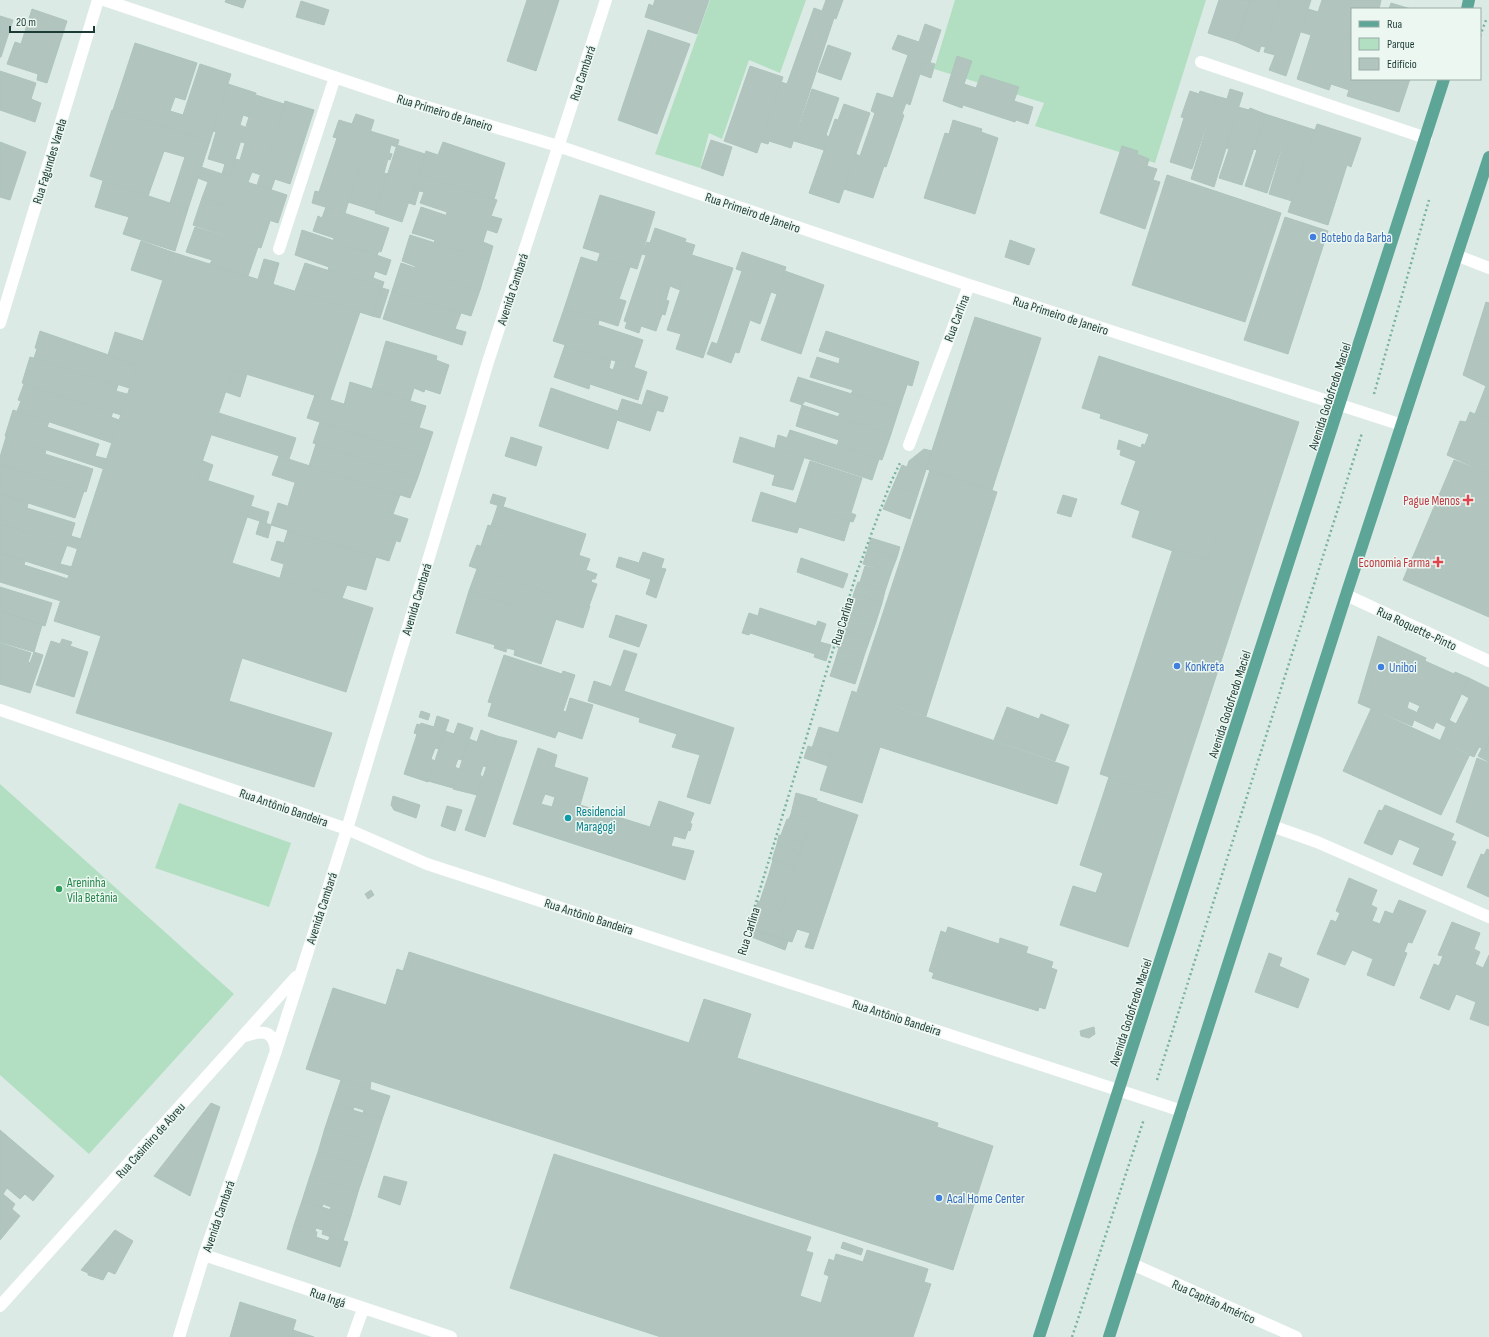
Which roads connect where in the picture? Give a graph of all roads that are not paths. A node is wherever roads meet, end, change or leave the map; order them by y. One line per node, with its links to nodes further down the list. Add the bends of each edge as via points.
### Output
1 (98, 0): 15 (street, Rua Fagundes Varela)
2 (104, 0): 5 (street, Rua Primeiro de Janeiro)
3 (606, 0): 8 (street, Rua Cambará)
4 (1201, 62): 7 (street)
5 (335, 77): 8 (street, Rua Primeiro de Janeiro); 11 (street)
6 (1444, 80): 7 (main road, Avenida Godofredo Maciel)
7 (1426, 138): 16 (main road, Avenida Godofredo Maciel)
8 (558, 146): 14 (street, Rua Primeiro de Janeiro); 23 (street, Avenida Cambará, via 486,369)
9 (1489, 157): 10 (main road)
10 (1487, 170): 12 (main road)
11 (279, 249)
12 (1458, 256): 13 (street); 17 (main road)
13 (1489, 268)
14 (969, 285): 16 (street, Rua Primeiro de Janeiro); 18 (street, Rua Carlina)
15 (0, 323)
16 (1340, 406): 17 (street, Rua Primeiro de Janeiro); 28 (main road, Avenida Godofredo Maciel)
17 (1402, 425): 19 (main road)
18 (909, 444)
19 (1346, 595): 20 (street, Rua Roquette-Pinto); 22 (main road)
20 (1489, 661)
21 (0, 710): 23 (street, Rua Antônio Bandeira)
22 (1272, 826): 24 (street, via 1317,842); 29 (main road)
23 (347, 829): 25 (street, Avenida Cambará); 28 (street, Rua Antônio Bandeira, via 427,864)
24 (1489, 917)
25 (300, 973): 26 (street, Rua Casimiro de Abreu); 27 (street, Avenida Cambará)
26 (245, 1036): 27 (street, via 256,1032 268,1034 275,1040); 32 (street, Rua Casimiro de Abreu)
27 (276, 1051): 30 (street, Avenida Cambará)
28 (1120, 1089): 29 (street, Rua Antônio Bandeira); 37 (main road, Avenida Godofredo Maciel)
29 (1182, 1111): 31 (main road)
30 (204, 1255): 33 (street, Rua Ingá); 34 (street, Avenida Cambará)
31 (1132, 1264): 38 (main road); 39 (street, Rua Capitão Américo)
32 (0, 1306)
33 (363, 1309): 35 (street); 36 (street, Rua Ingá)
34 (179, 1337)
35 (353, 1337)
36 (451, 1337)
37 (1039, 1337)
38 (1109, 1337)
39 (1296, 1337)

